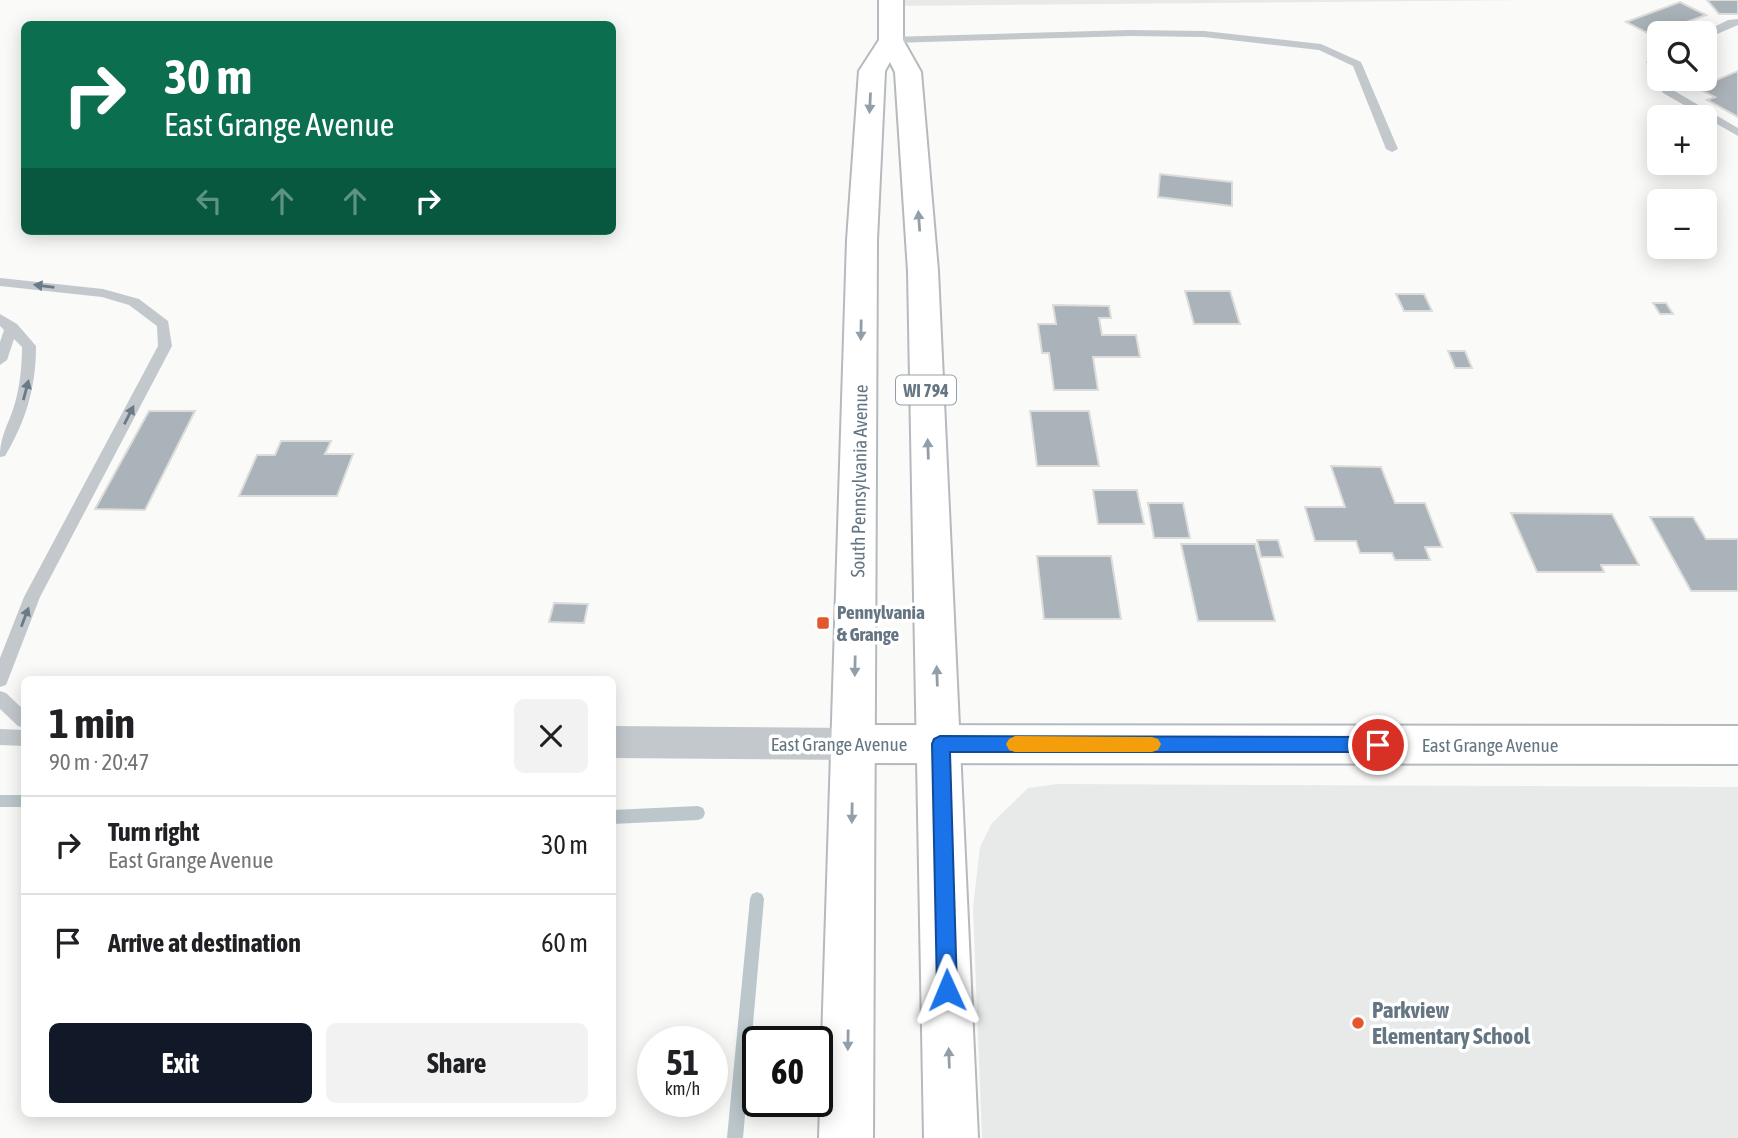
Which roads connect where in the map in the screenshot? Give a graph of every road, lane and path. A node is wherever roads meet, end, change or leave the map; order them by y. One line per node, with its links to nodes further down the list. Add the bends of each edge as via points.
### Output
1 (891, 0): 4 (main road, WI 794)
2 (1738, 22): 3 (lane)
3 (1717, 30)
4 (891, 40): 7 (lane, via 1167,33 1321,47 1357,64); 18 (main road, South Pennsylvania Avenue, one-way to 18, via 872,71 866,162); 19 (main road, WI 794, one-way to 4, via 923,271 908,72)
5 (1667, 91): 6 (lane)
6 (1738, 134)
7 (1392, 149)
8 (0, 282): 12 (lane, one-way to 8, via 32,597 164,346 163,324 134,302 103,293)
9 (6, 322): 10 (lane); 11 (lane, one-way to 9, via 15,428 30,375 29,346)
10 (0, 360)
11 (0, 453)
12 (0, 680)
13 (0, 698): 14 (lane)
14 (21, 718)
15 (0, 737): 16 (lane)
16 (21, 738)
17 (616, 742): 18 (street, East Grange Avenue)
18 (853, 744): 19 (main road, East Grange Avenue); 21 (main road, South Pennsylvania Avenue, one-way to 21)
19 (940, 744): 20 (main road, East Grange Avenue); 22 (main road, WI 794, one-way to 19)
20 (1738, 745)
21 (846, 1138)
22 (951, 1138)

